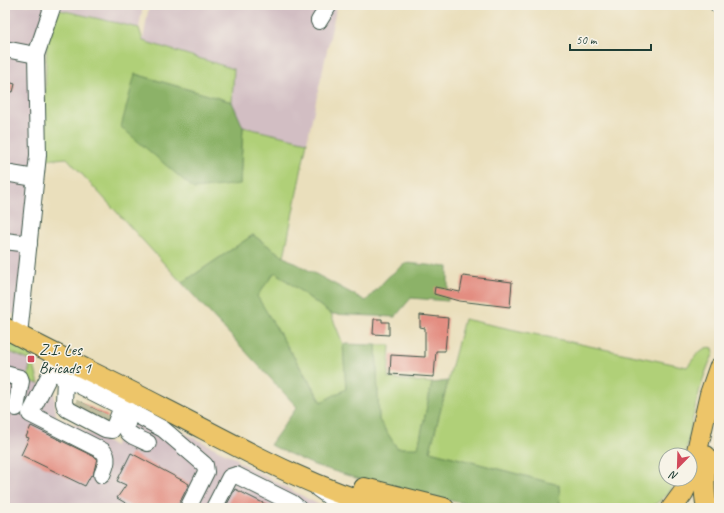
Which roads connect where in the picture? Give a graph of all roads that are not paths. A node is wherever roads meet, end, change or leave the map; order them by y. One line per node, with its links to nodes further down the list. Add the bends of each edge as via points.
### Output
1 (45, 5): 5 (street)
2 (53, 5): 5 (street)
3 (329, 5): 4 (street)
4 (319, 21)
5 (43, 36): 7 (street)
6 (5, 49): 7 (street)
7 (36, 55): 9 (street, via 38,155)
8 (8, 170): 9 (street)
9 (35, 178): 11 (street)
10 (5, 241): 11 (street)
11 (28, 244): 12 (street)
12 (10, 331): 15 (main road)
13 (719, 368): 29 (main road, via 710,394 691,477)
14 (719, 372): 31 (main road, via 706,456 704,496)
15 (60, 373): 19 (main road); 19 (street, via 67,409); 21 (street, via 30,414 104,451 107,458)
16 (5, 374): 18 (street, via 20,378 21,381)
17 (162, 407): 19 (main road); 22 (main road); 28 (main road, via 268,456 379,493)
18 (16, 408)
19 (100, 411): 20 (street, via 126,424 128,433); 23 (street, via 163,429 204,465 206,472)
20 (148, 443)
21 (102, 475)
22 (305, 480): 26 (street); 27 (main road)
23 (188, 508)
24 (214, 508): 25 (street, via 230,477 236,475)
25 (298, 508)
26 (340, 508)
27 (384, 508)
28 (444, 508)
29 (671, 508): 30 (main road)
30 (688, 508)
31 (707, 508)

